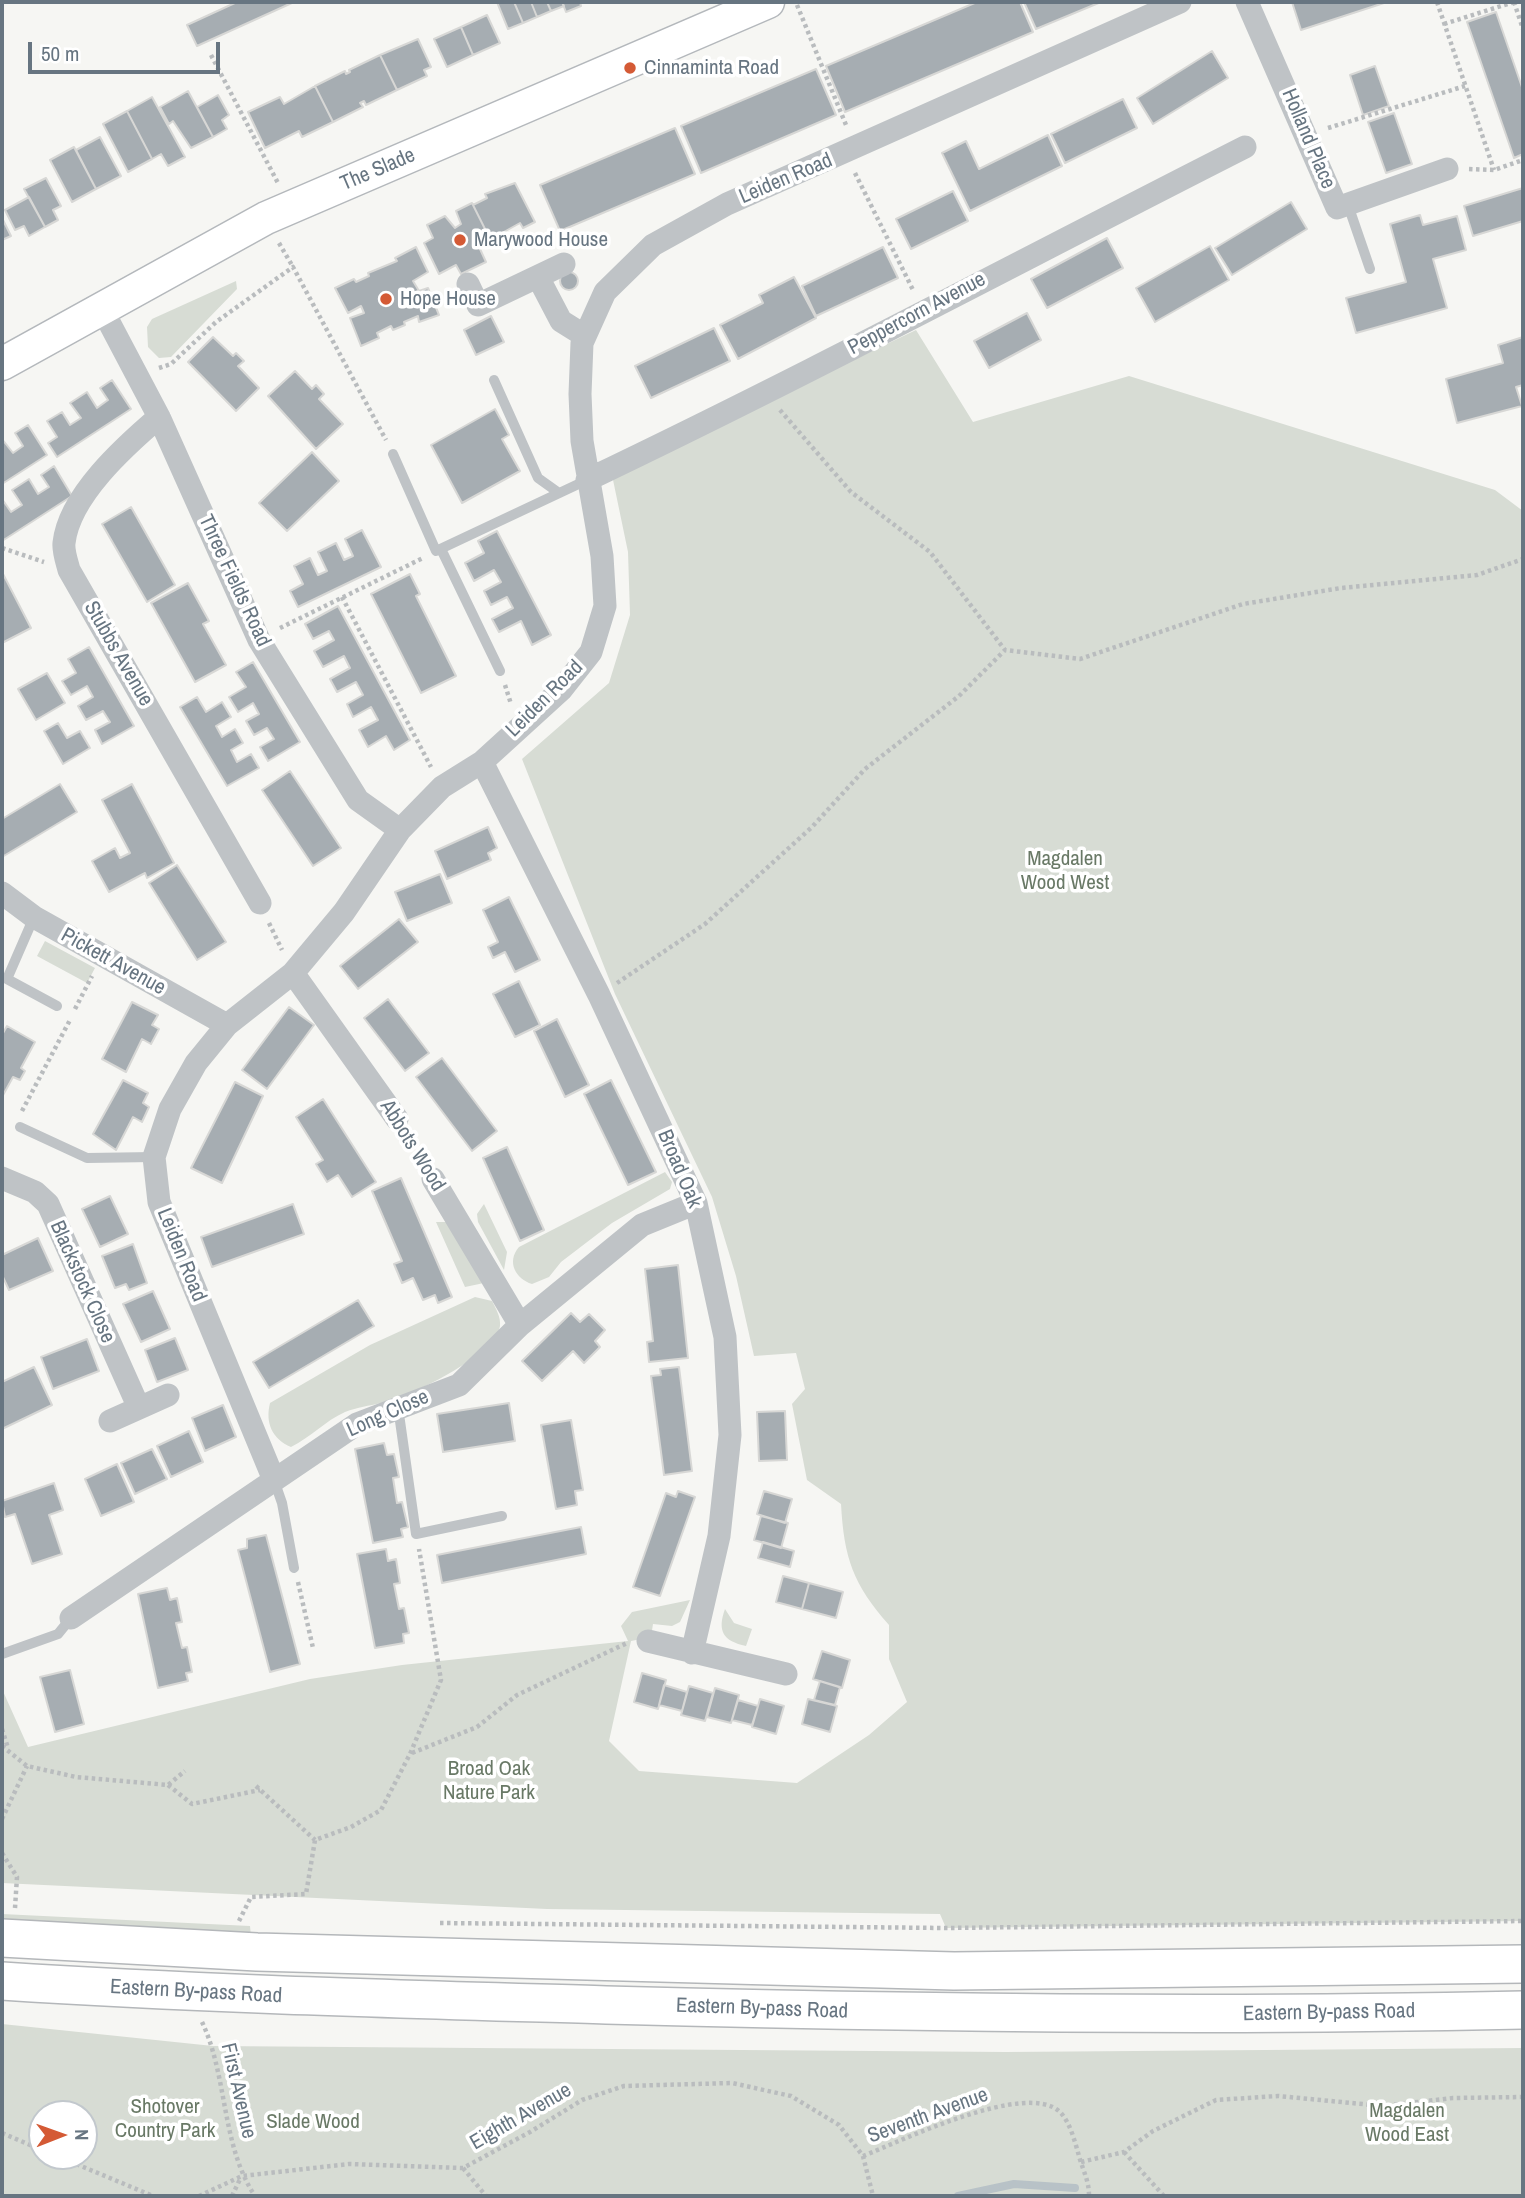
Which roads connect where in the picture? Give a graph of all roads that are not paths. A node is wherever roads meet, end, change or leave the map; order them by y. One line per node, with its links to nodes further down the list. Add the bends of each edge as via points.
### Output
1 (1180, 2): 12 (street, Leiden Road, via 727,204 653,245 605,292)
2 (1247, 2): 6 (street, Holland Place, via 1338,208)
3 (783, 3): 11 (main road, The Slade, via 292,206)
4 (1245, 147): 17 (street, Peppercorn Avenue, via 766,394)
5 (1447, 169): 6 (street, Holland Place)
6 (1348, 205): 8 (lane)
7 (564, 264): 9 (street)
8 (1370, 269)
9 (538, 277): 10 (street, via 478,305); 12 (street, via 561,321)
10 (468, 284)
11 (101, 307): 13 (main road, The Slade); 15 (street, Three Fields Road)
12 (585, 335): 17 (street, Leiden Road, via 580,394)
13 (2, 364)
14 (495, 380): 18 (lane, via 538,478)
15 (159, 417): 22 (street, Three Fields Road, via 259,640 358,800); 24 (street, Stubbs Avenue, via 113,456 72,516 64,544 69,570)
16 (393, 454): 19 (lane)
17 (587, 480): 18 (lane); 21 (street, Leiden Road, via 602,556 605,606 591,652 561,690)
18 (559, 493): 19 (lane)
19 (439, 550): 20 (lane)
20 (500, 671)
21 (482, 762): 22 (street, Leiden Road, via 442,787); 34 (street, Broad Oak)
22 (400, 830): 26 (street, Leiden Road, via 344,912)
23 (2, 893): 25 (street, Pickett Avenue)
24 (260, 903)
25 (34, 917): 27 (lane, via 7,979); 28 (street, Pickett Avenue)
26 (293, 973): 28 (street, Leiden Road); 29 (street, Abbots Wood)
27 (57, 1006)
28 (227, 1026): 31 (street, Leiden Road, via 189,1074 170,1109)
29 (397, 1119)
30 (20, 1127): 31 (lane, via 87,1158)
31 (154, 1157): 40 (street, Leiden Road, via 159,1202)
32 (2, 1178): 38 (street, Blackstock Close, via 35,1192 48,1204)
33 (433, 1179): 35 (street, Abbots Wood)
34 (696, 1203): 35 (street, Long Close, via 642,1225); 45 (street, Broad Oak, via 725,1337 730,1435 719,1536)
35 (520, 1325): 37 (street, Long Close, via 459,1385)
36 (168, 1395): 38 (street)
37 (398, 1407): 40 (street, Long Close, via 356,1423); 41 (lane, via 416,1534)
38 (139, 1408): 39 (street)
39 (110, 1421)
40 (274, 1480): 42 (lane); 43 (street, Long Close)
41 (502, 1516)
42 (294, 1568)
43 (71, 1618): 46 (lane, via 58,1634)
44 (648, 1641): 45 (street)
45 (692, 1653): 47 (street)
46 (2, 1654)
47 (786, 1674)
48 (9, 1923): 49 (highway, Eastern By-pass Road, via 257,1952 954,1971)
49 (1523, 1964)
50 (2, 1981): 51 (highway, Eastern By-pass Road, via 188,1993 954,2014)
51 (1523, 2010)

